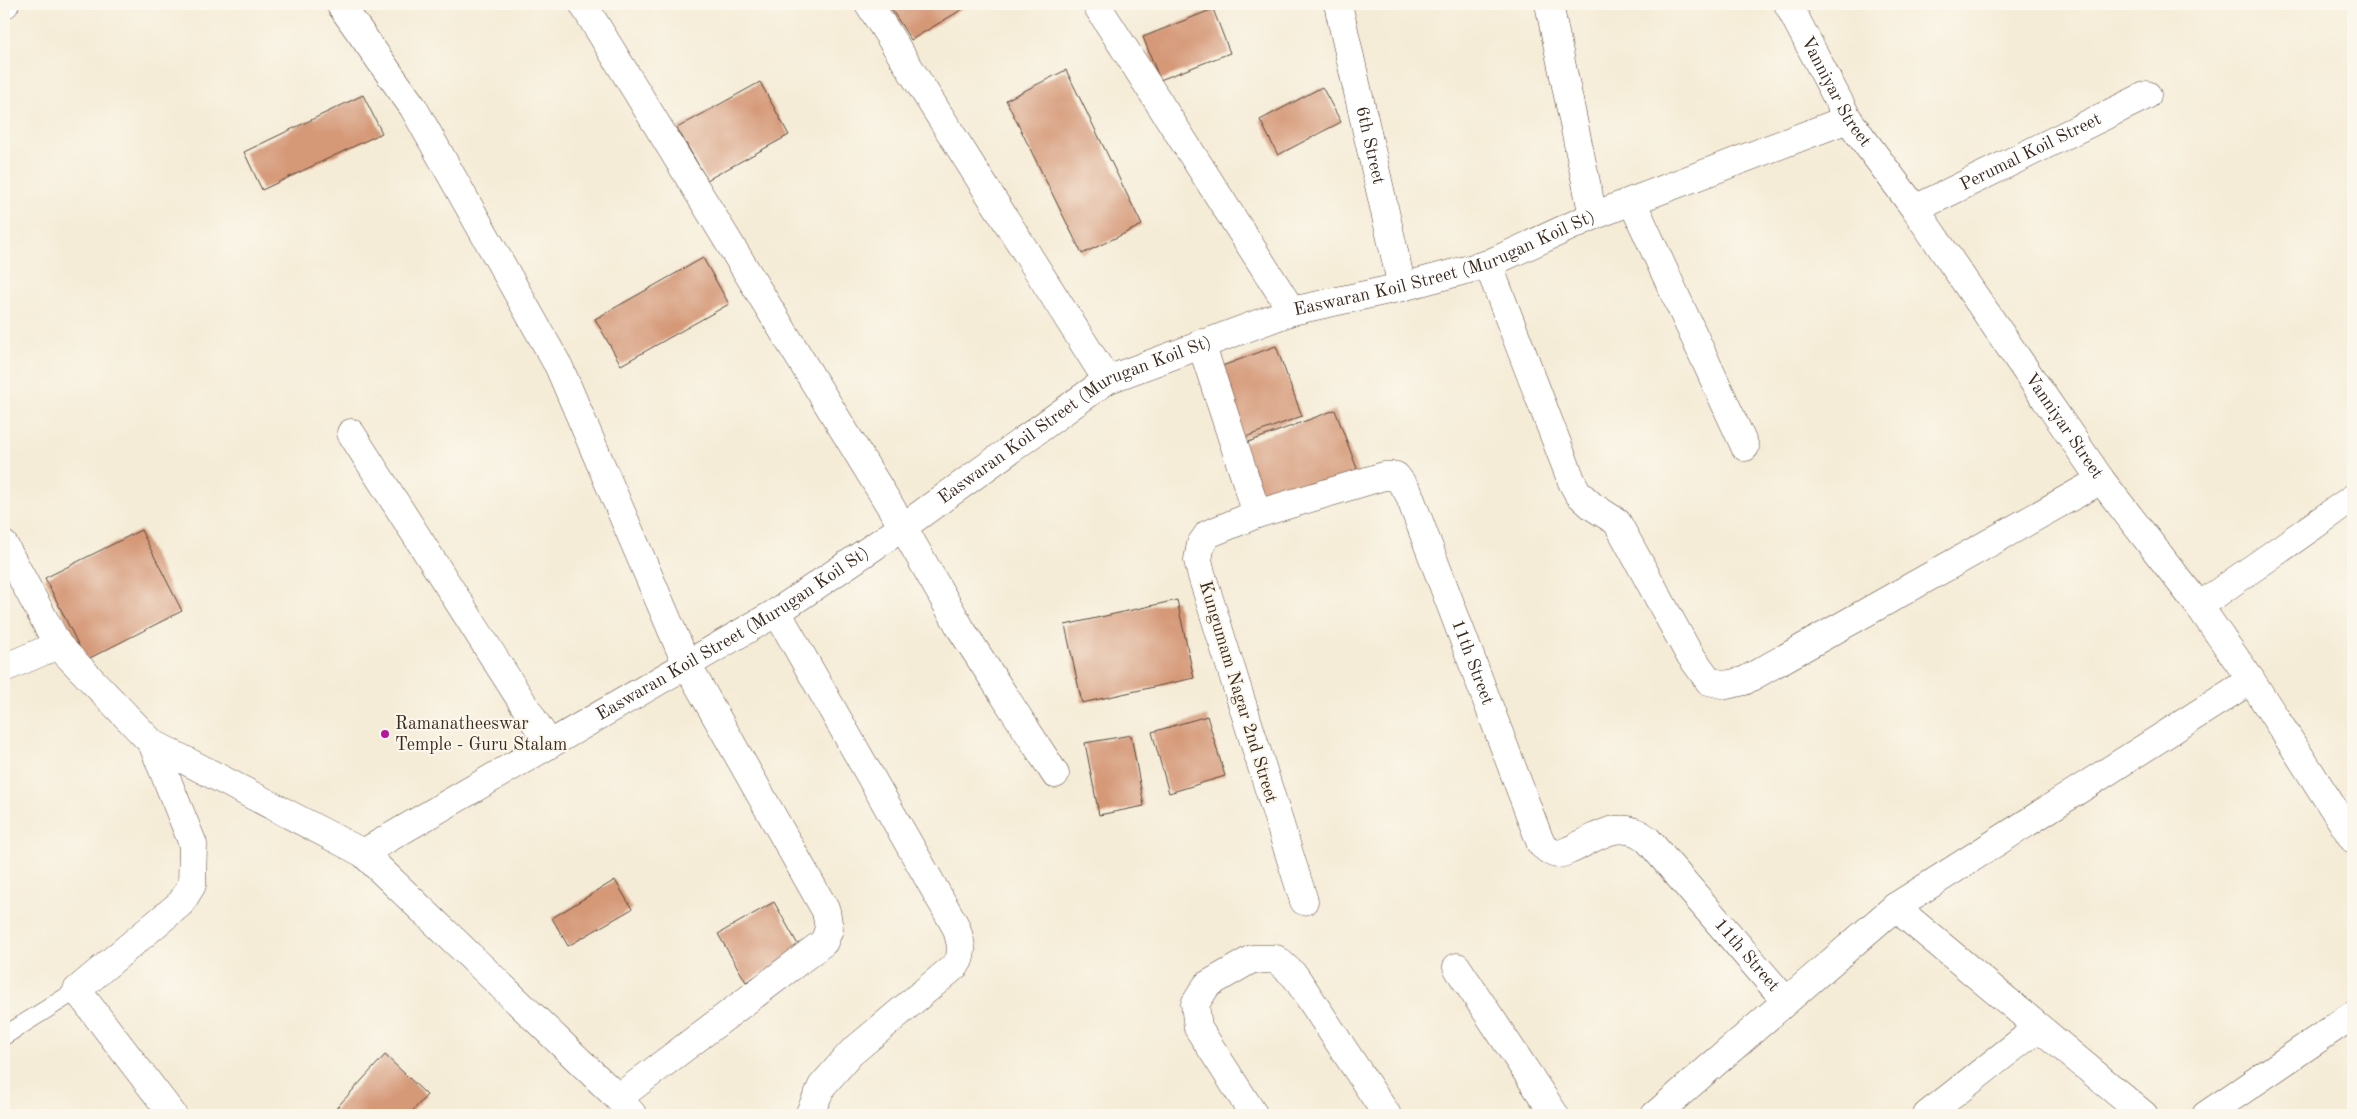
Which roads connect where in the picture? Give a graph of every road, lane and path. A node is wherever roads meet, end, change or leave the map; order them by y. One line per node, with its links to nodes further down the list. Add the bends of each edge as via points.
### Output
1 (340, 4): 28 (street, via 413,107 559,368)
2 (583, 4): 23 (street)
3 (869, 4): 17 (street)
4 (1096, 4): 15 (street)
5 (1338, 4): 14 (street, 6th Street)
6 (1549, 4): 12 (street)
7 (1788, 4): 9 (street, Vanniyar Street)
8 (2147, 95): 11 (street, Perumal Koil Street)
9 (1848, 119): 10 (street, Easwaran Koil Street (Murugan Koil St)); 11 (street, Vanniyar Street)
10 (1632, 201): 12 (street, Easwaran Koil Street (Murugan Koil St)); 19 (street)
11 (1914, 209): 20 (street, Vanniyar Street)
12 (1593, 216): 13 (street, Easwaran Koil Street (Murugan Koil St))
13 (1488, 264): 14 (street, Easwaran Koil Street (Murugan Koil St)); 20 (street, via 1572,482 1592,506 1618,522 1688,652 1709,681 1726,685 1744,681)
14 (1402, 287): 15 (street, Easwaran Koil Street (Murugan Koil St))
15 (1292, 311): 16 (street, Easwaran Koil Street (Murugan Koil St))
16 (1201, 343): 17 (street, Easwaran Koil Street (Murugan Koil St)); 22 (street)
17 (1107, 380): 23 (street, Easwaran Koil Street (Murugan Koil St))
18 (351, 433): 32 (street)
19 (1745, 447)
20 (2101, 480): 25 (street, Vanniyar Street)
21 (2353, 498): 25 (street)
22 (1257, 514): 36 (street, Kungumam Nagar 2nd Street, via 1208,534 1201,544 1198,560); 40 (street, 11th Street, via 1384,476 1396,476 1408,492 1541,844 1550,852 1560,854 1610,830 1626,828 1638,832)
23 (903, 527): 26 (street, Easwaran Koil Street (Murugan Koil St)); 33 (street, via 961,629)
24 (4, 545): 27 (street)
25 (2199, 606): 30 (street, Vanniyar Street)
26 (777, 612): 28 (street, Easwaran Koil Street (Murugan Koil St)); 46 (street, via 956,927 962,945 961,958 956,965 851,1053 822,1086)
27 (58, 645): 29 (street); 31 (street)
28 (686, 663): 32 (street, Easwaran Koil Street (Murugan Koil St)); 44 (street, via 826,911 829,929 824,942 816,950)
29 (4, 668)
30 (2251, 680): 34 (street, Vanniyar Street); 37 (street)
31 (152, 743): 35 (street); 39 (street, via 193,844 192,885 181,902)
32 (548, 744): 35 (street, Easwaran Koil Street (Murugan Koil St))
33 (1055, 774)
34 (2353, 839)
35 (362, 853): 44 (street)
36 (1304, 901)
37 (1895, 907): 40 (street); 42 (street)
38 (1457, 967): 49 (street)
39 (77, 990): 43 (lane); 45 (street)
40 (1786, 1001): 50 (street)
41 (2353, 1015): 53 (street)
42 (2038, 1028): 51 (street); 52 (street)
43 (4, 1036)
44 (626, 1106)
45 (173, 1115)
46 (808, 1115)
47 (1254, 1115): 48 (street, via 1198,1028 1195,1004 1207,985 1252,959 1276,959 1295,976)
48 (1387, 1115)
49 (1554, 1115)
50 (1655, 1115)
51 (1927, 1115)
52 (2144, 1115)
53 (2206, 1115)

